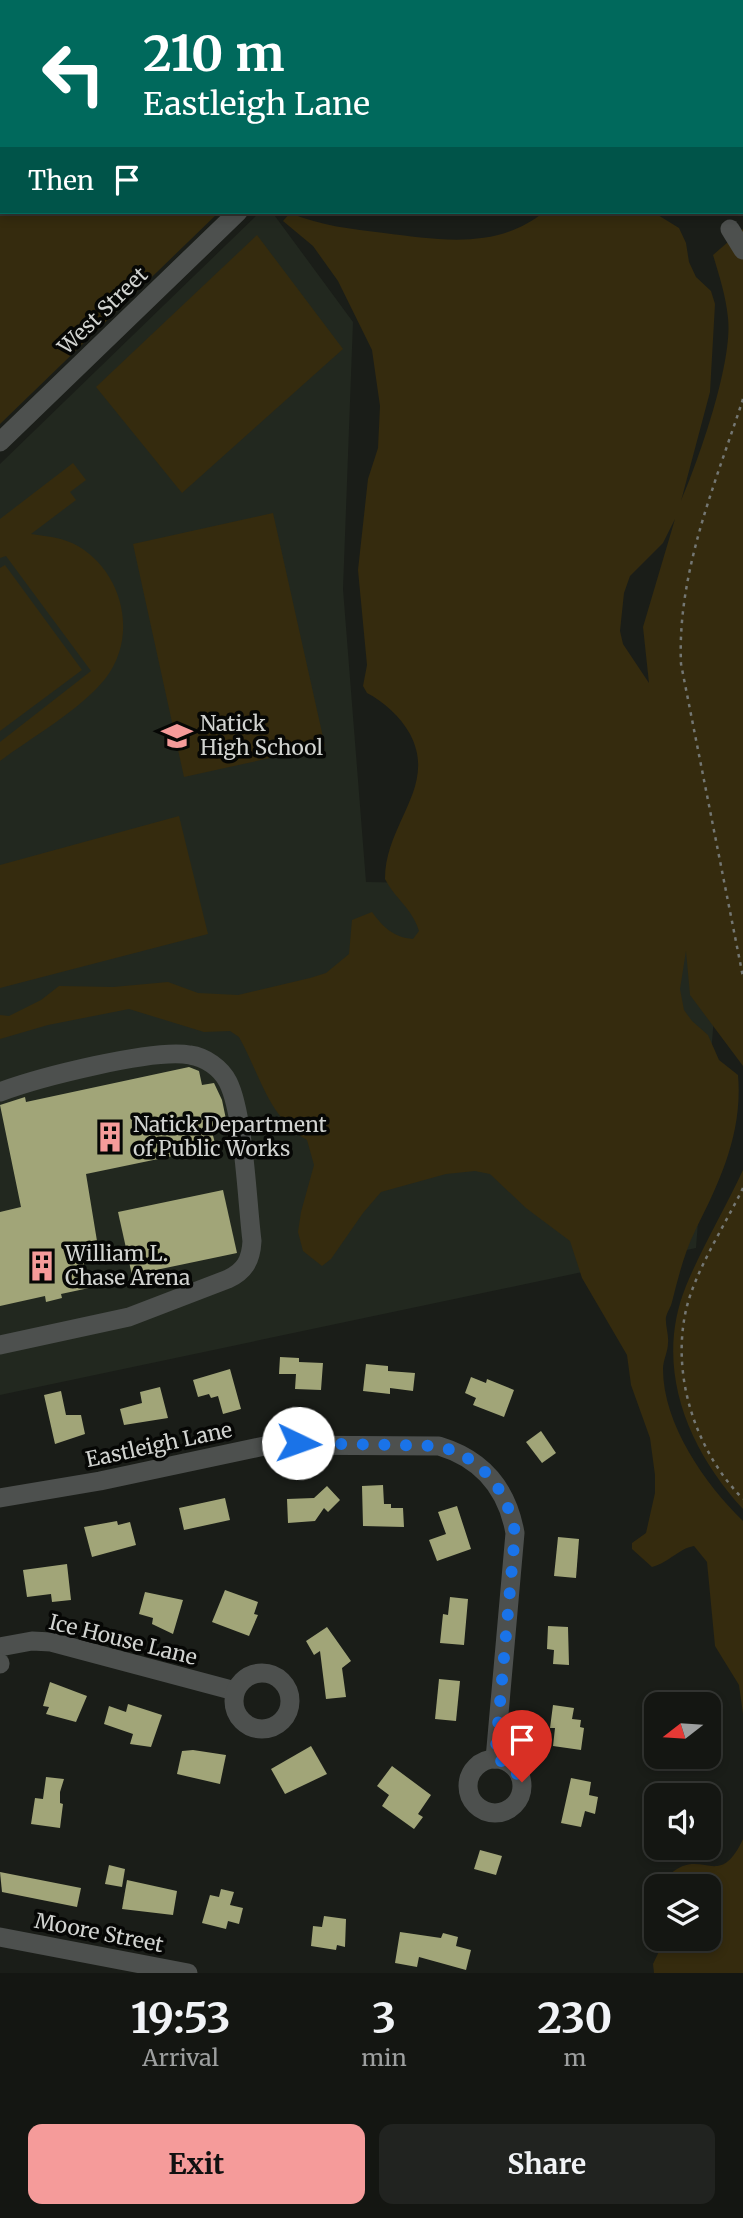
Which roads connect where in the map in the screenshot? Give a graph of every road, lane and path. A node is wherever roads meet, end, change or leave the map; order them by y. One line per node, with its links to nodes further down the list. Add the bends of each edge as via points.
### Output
1 (236, 214): 5 (street, West Street)
2 (730, 229): 3 (street)
3 (743, 250)
4 (743, 399): 6 (path, via 689,568 680,643)
5 (0, 442)
6 (743, 976)
7 (0, 1091): 9 (street, via 142,1057 175,1054 203,1059 222,1073 233,1097 252,1241 249,1261 228,1279 129,1317)
8 (743, 1188): 11 (path, via 686,1310 683,1358 688,1401 704,1446)
9 (0, 1345)
10 (0, 1498): 14 (street, Eastleigh Lane, via 100,1482 269,1445 417,1445 460,1452 497,1485 515,1533)
11 (743, 1499)
12 (0, 1647): 13 (street, Ice House Lane, via 51,1642)
13 (235, 1692)
14 (495, 1759)
15 (0, 1937): 16 (street, Moore Street)
16 (188, 1973)

